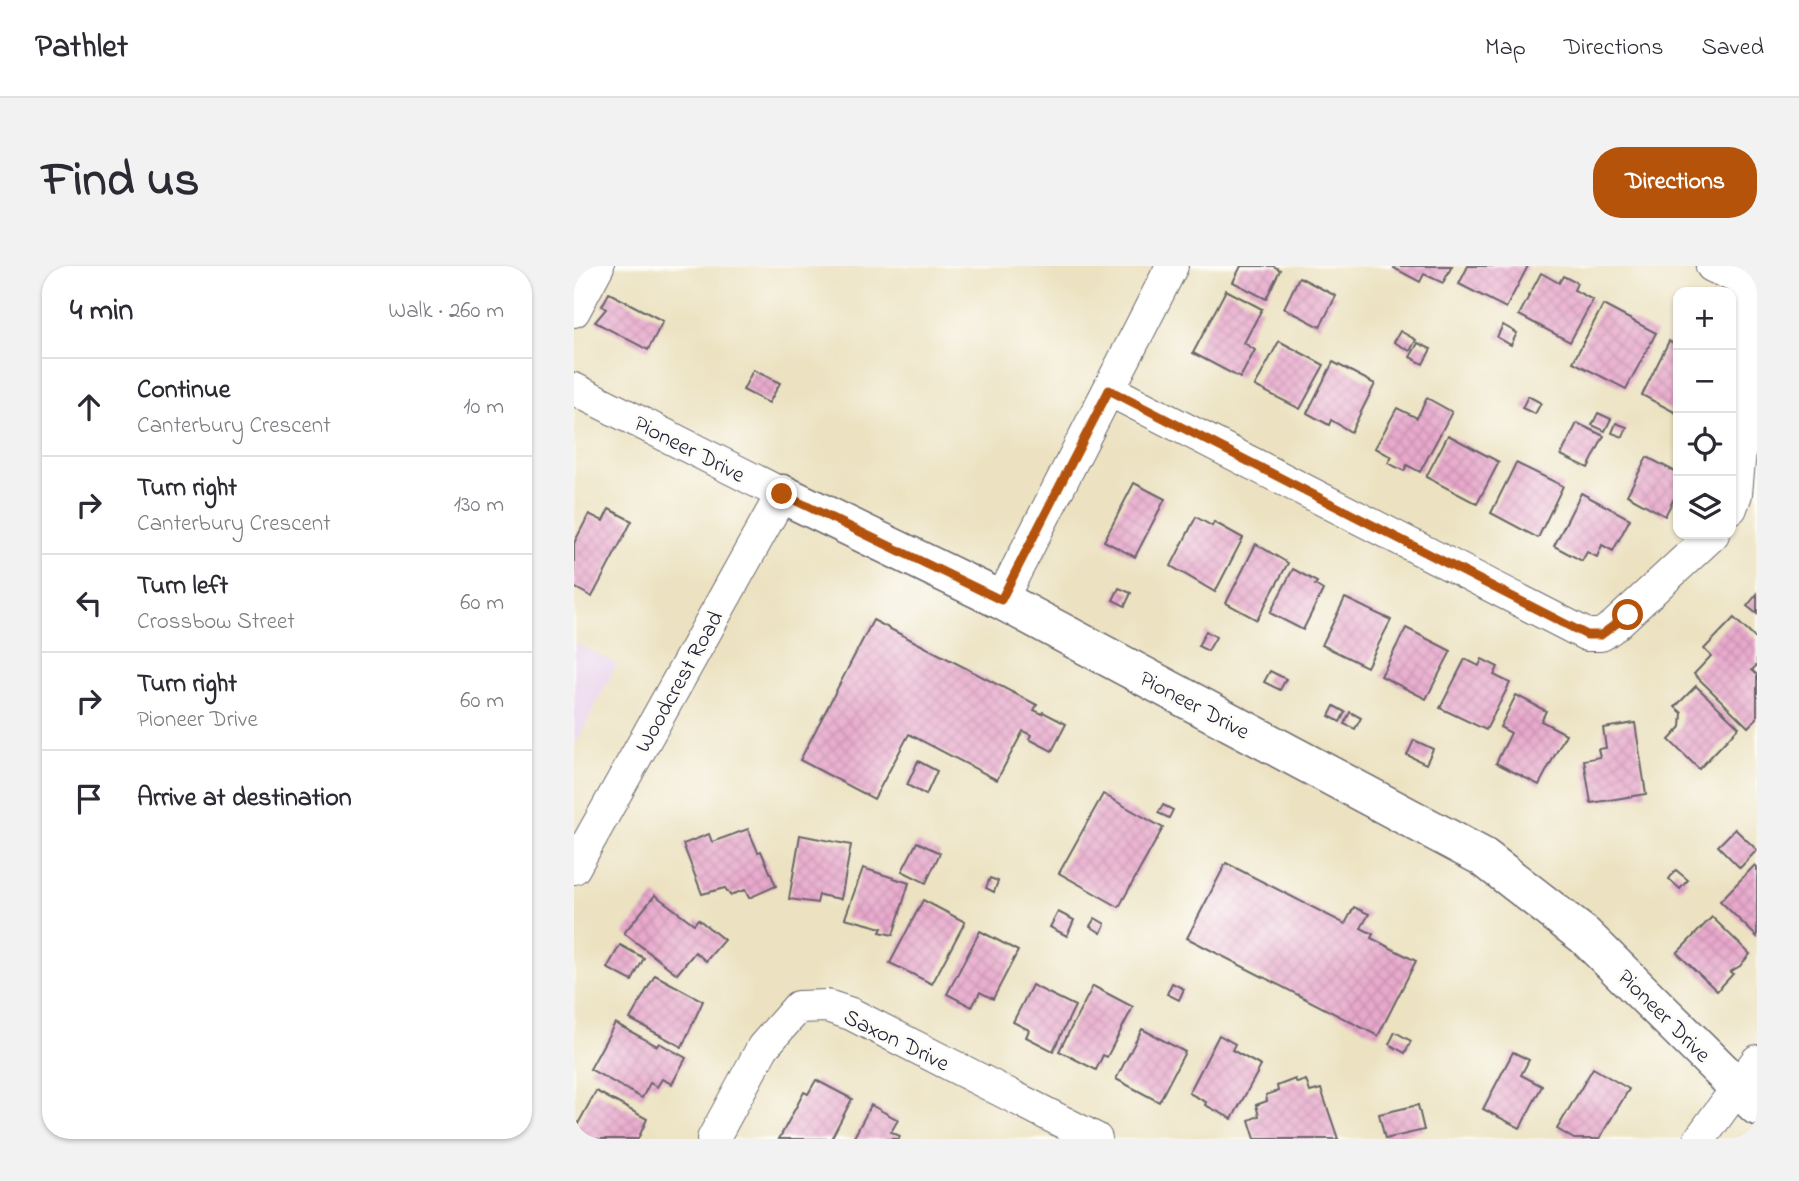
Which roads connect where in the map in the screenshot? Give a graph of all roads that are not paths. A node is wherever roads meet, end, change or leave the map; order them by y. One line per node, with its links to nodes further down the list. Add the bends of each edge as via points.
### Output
1 (598, 266): 4 (street)
2 (1172, 266): 6 (street)
3 (1712, 266): 8 (street, via 1740,281 1748,301 1751,330)
4 (574, 311)
5 (574, 389): 7 (street, Pioneer Drive)
6 (1109, 390): 9 (street, via 1587,635 1601,635 1614,626); 10 (street)
7 (782, 494): 10 (street, Pioneer Drive); 11 (street, Woodcrest Road)
8 (1736, 494)
9 (1708, 539)
10 (1001, 600): 12 (street, Pioneer Drive, via 1483,857 1586,936)
11 (574, 868)
12 (1751, 1085): 15 (street)
13 (713, 1139): 14 (street, Saxon Drive, via 775,1032 798,1007 827,1006)
14 (1096, 1139)
15 (1700, 1139)

